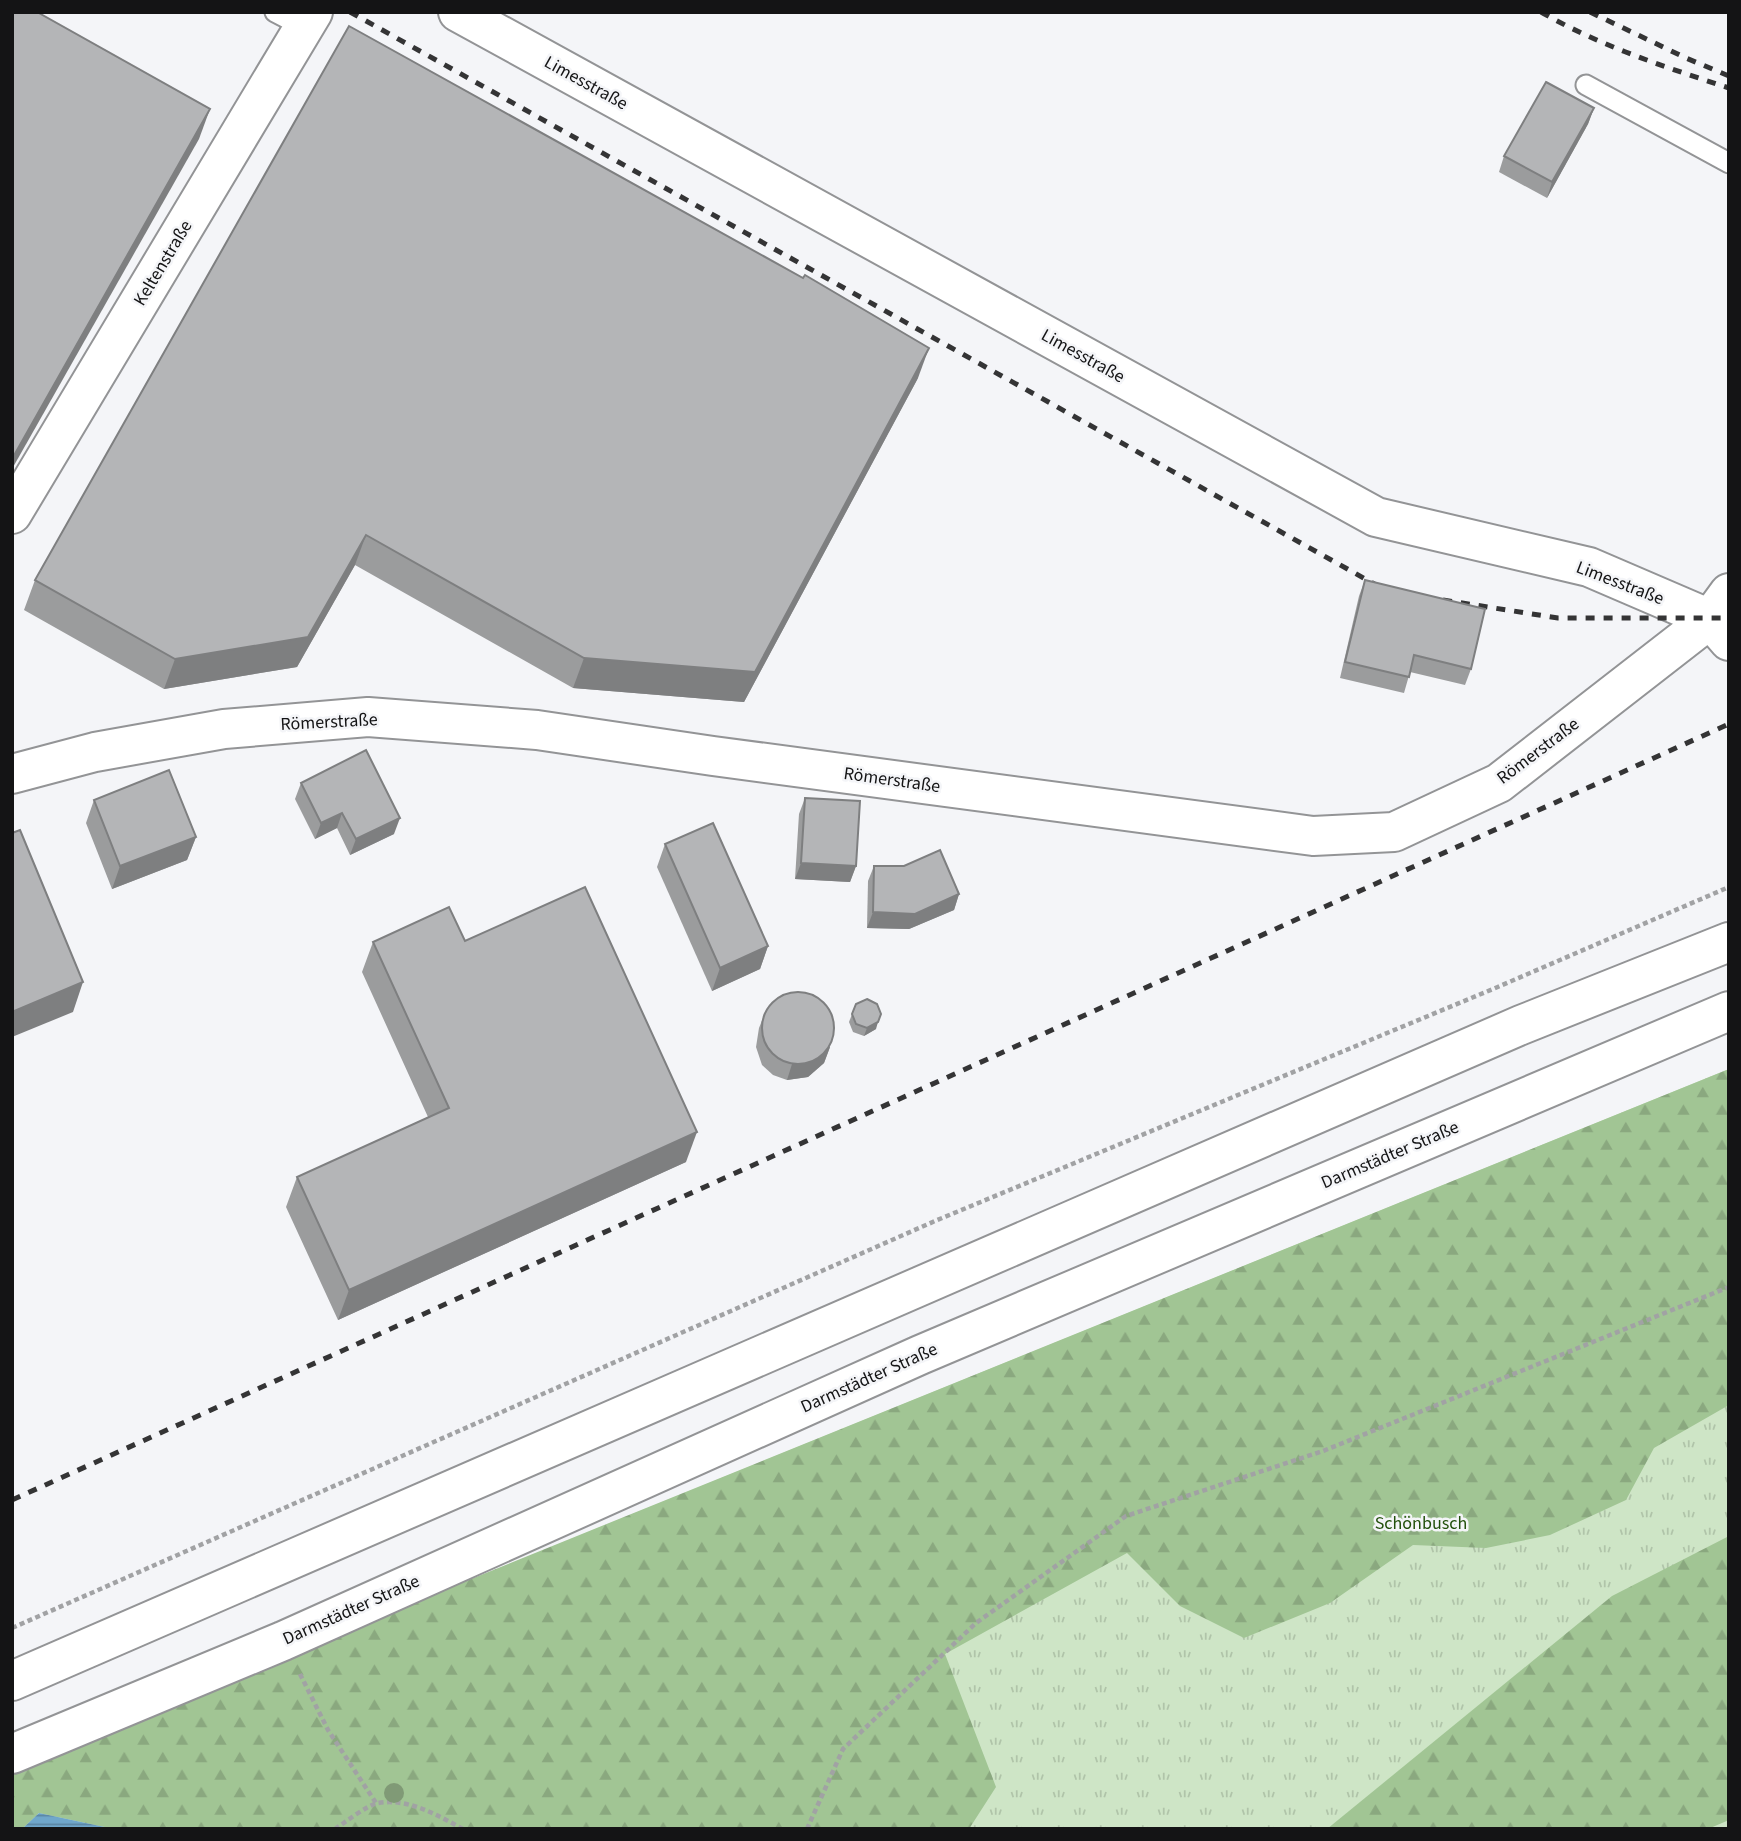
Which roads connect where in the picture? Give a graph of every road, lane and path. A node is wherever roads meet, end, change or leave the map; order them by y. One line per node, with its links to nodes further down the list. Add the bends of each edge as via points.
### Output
1 (458, 12): 6 (street, Limesstraße, via 1376,517 1589,567)
2 (297, 17): 5 (street, Keltenstraße)
3 (1586, 85): 4 (lane)
4 (1729, 163)
5 (12, 514)
6 (1722, 617): 7 (street, Römerstraße, via 1499,783 1394,832 1313,836 537,730 368,717 225,729 96,752)
7 (12, 774)
8 (1729, 887): 12 (path, via 935,1221)
9 (1729, 942): 14 (street, via 1483,1041)
10 (1729, 1011): 13 (street, Darmstädter Straße, via 932,1350)
11 (1729, 1287): 19 (path, via 1323,1451 1126,1516 975,1623 843,1749)
12 (12, 1628)
13 (283, 1641): 15 (street, Darmstädter Straße); 16 (path, via 328,1730)
14 (12, 1681)
15 (12, 1754)
16 (376, 1803): 17 (path); 18 (path, via 409,1804)
17 (335, 1829)
18 (463, 1829)
19 (807, 1829)

